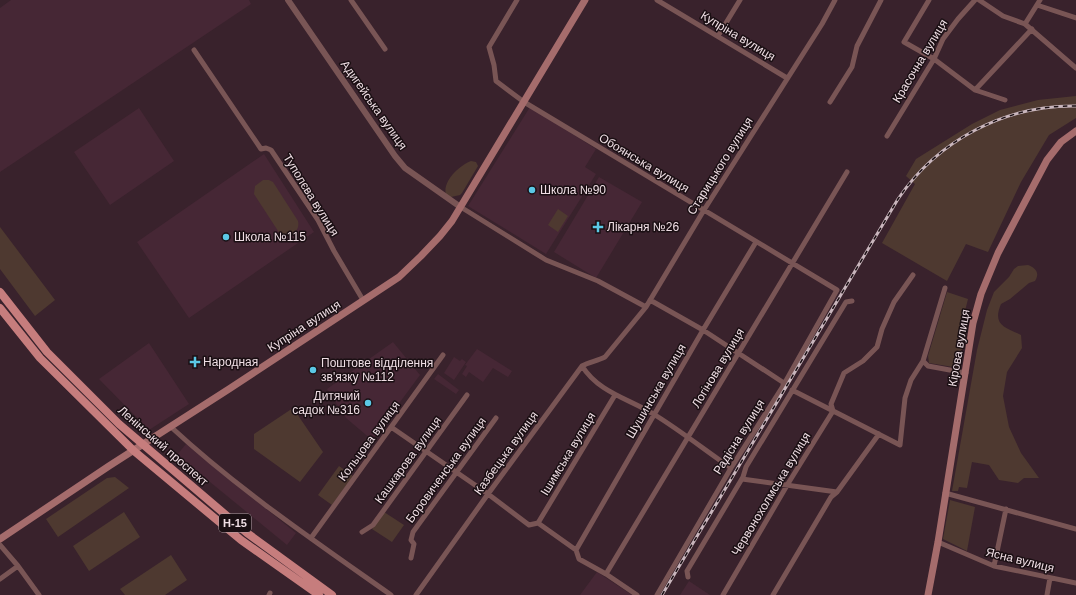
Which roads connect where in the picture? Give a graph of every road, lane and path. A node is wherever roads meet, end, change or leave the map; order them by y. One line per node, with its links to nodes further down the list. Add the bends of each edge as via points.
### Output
1 (288, 0): 29 (street, Адигейська вулиця, via 395,156 405,168)
2 (351, 0): 17 (street)
3 (517, 0): 24 (street, via 489,47 496,81)
4 (585, 0): 24 (main road, Купріна вулиця)
5 (657, 0): 16 (street, Купріна вулиця)
6 (740, 0): 16 (street)
7 (835, 0): 21 (street, Старицького вулиця)
8 (881, 0): 25 (street, via 857,46 852,68)
9 (929, 0): 19 (street, via 904,42)
10 (975, 0): 19 (street, Красочна вулиця, via 943,39)
11 (979, 0): 14 (street, via 1003,16)
12 (1038, 2): 13 (street); 14 (street)
13 (1076, 18)
14 (1025, 24): 15 (street)
15 (1032, 29): 20 (street); 22 (street)
16 (718, 36): 21 (street, Купріна вулиця)
17 (385, 49)
18 (194, 50): 37 (street, Туполєва вулиця, via 261,149 271,150 314,214)
19 (934, 59): 22 (street); 27 (street, Красочна вулиця)
20 (1076, 68)
21 (787, 78): 30 (street, Старицького вулиця)
22 (975, 90): 23 (street)
23 (1005, 100)
24 (524, 102): 29 (main road, Купріна вулиця); 30 (street, Обоянська вулиця)
25 (830, 102)
26 (1076, 131): 47 (main road, Кірова вулиця, via 1061,142 1046,160 998,253 981,294 973,323)
27 (887, 136)
28 (847, 172): 32 (street, Логінова вулиця)
29 (459, 206): 37 (main road, Купріна вулиця, via 448,226 421,256); 41 (street, via 546,260 598,281)
30 (704, 210): 31 (street, Обоянська вулиця); 38 (street, Старицького вулиця)
31 (756, 242): 32 (street, Обоянська вулиця); 42 (street, Шушинська вулиця)
32 (792, 264): 35 (street, Обоянська вулиця); 43 (street, Логінова вулиця)
33 (913, 275): 52 (street, via 894,302 877,347 863,361 844,373 831,404)
34 (945, 288): 45 (street)
35 (837, 290): 48 (street, Радісна вулиця)
36 (0, 292): 59 (main road, Ленінський проспект / Н-15, via 47,352)
37 (364, 300): 55 (main road, Купріна вулиця)
38 (650, 300): 41 (street, Старицького вулиця); 42 (street)
39 (852, 301): 49 (street, Радісна вулиця, via 846,302)
40 (0, 308): 60 (main road, Ленінський проспект / Н-15, via 40,358)
41 (646, 308): 46 (street, Старицького вулиця, via 605,357)
42 (703, 330): 43 (street); 53 (street, Шушинська вулиця)
43 (739, 354): 48 (street); 58 (street, Логінова вулиця)
44 (443, 355): 56 (street, Кольцова вулиця)
45 (923, 361): 47 (street, via 928,366); 57 (street, via 911,380 905,398 900,445)
46 (582, 366): 51 (street, via 588,376); 68 (street, Казбецька вулиця)
47 (966, 373): 67 (main road, Кірова вулиця)
48 (783, 384): 62 (street, Радісна вулиця)
49 (792, 390): 52 (street); 64 (street, Радісна вулиця, via 746,467)
50 (467, 395): 61 (street, Кашкарова вулиця)
51 (615, 395): 53 (street); 70 (street, Ішимська вулиця)
52 (833, 411): 57 (street); 65 (street, Червонохолмська вулиця)
53 (654, 414): 58 (street); 77 (street, Шушинська вулиця)
54 (496, 418): 63 (street, Боровиченська вулиця)
55 (171, 427): 59 (main road, Купріна вулиця); 73 (street, via 192,447)
56 (391, 427): 61 (street); 73 (street, Кольцова вулиця)
57 (879, 434): 66 (street)
58 (688, 438): 62 (street); 81 (street, Логінова вулиця)
59 (143, 445): 60 (main road, Купріна вулиця); 88 (main road, Ленінський проспект / Н-15, via 247,533)
60 (134, 451): 74 (main road, Купріна вулиця); 87 (main road, Ленінський проспект / Н-15, via 241,540)
61 (427, 451): 63 (street); 72 (street, Кашкарова вулиця, via 373,525)
62 (731, 468): 92 (street, Радісна вулиця)
63 (457, 472): 68 (street); 78 (street, Боровиченська вулиця, via 413,532)
64 (742, 479): 65 (street); 82 (street, Радісна вулиця, via 687,571)
65 (788, 485): 66 (street); 93 (street, Червонохолмська вулиця)
66 (837, 492): 94 (street, via 831,497)
67 (945, 493): 69 (street); 75 (main road, Кірова вулиця)
68 (488, 494): 70 (street, via 529,526); 90 (street, Казбецька вулиця)
69 (1006, 509): 71 (street); 80 (street)
70 (538, 523): 77 (street)
71 (1076, 529)
72 (362, 532)
73 (311, 538): 89 (street)
74 (0, 539)
75 (938, 542): 80 (street, Ясна вулиця); 95 (main road, Кірова вулиця)
76 (0, 545): 79 (street)
77 (576, 550): 81 (street, via 579,559)
78 (411, 558)
79 (18, 566): 84 (street); 86 (street)
80 (994, 566): 83 (street, Ясна вулиця)
81 (606, 574): 91 (street)
82 (688, 577)
83 (1050, 578): 85 (street, Ясна вулиця); 96 (street)
84 (0, 579)
85 (1076, 583)
86 (39, 595)
87 (319, 595)
88 (332, 595)
89 (391, 595)
90 (416, 595)
91 (637, 595)
92 (657, 595)
93 (723, 595)
94 (773, 595)
95 (928, 595)
96 (1047, 595)

